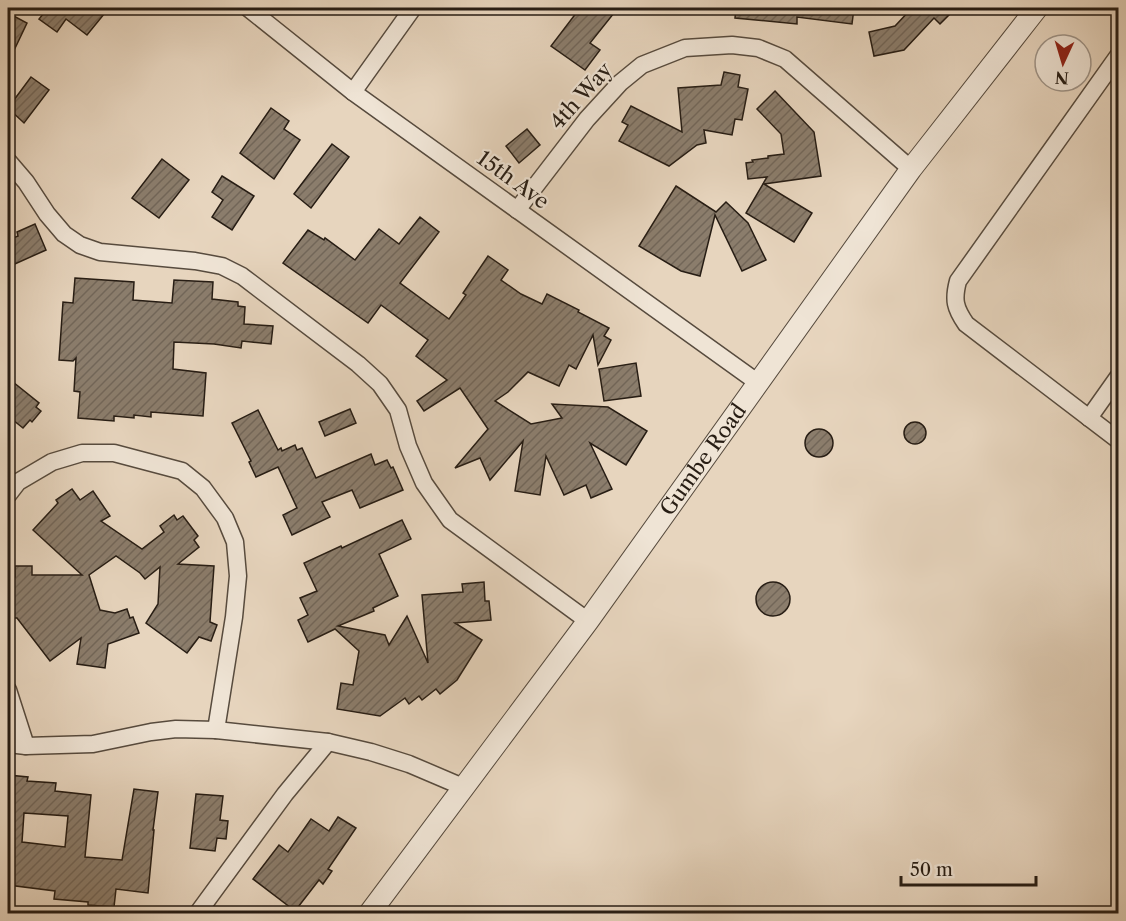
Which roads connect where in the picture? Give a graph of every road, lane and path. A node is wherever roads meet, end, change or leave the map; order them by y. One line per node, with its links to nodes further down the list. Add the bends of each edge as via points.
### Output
1 (248, 8): 5 (street, 15th Ave)
2 (413, 8): 5 (street)
3 (1037, 8): 7 (street, Gumbe Road)
4 (1119, 56): 11 (street, via 958,281 954,297 966,324)
5 (353, 92): 8 (street, 15th Ave)
6 (8, 161): 14 (street, via 64,234 80,245 100,252 222,266 242,276 358,364 380,384 398,410 424,483 450,520)
7 (911, 169): 8 (street, 4th Way, via 785,59 758,48 732,45 685,48 642,65 620,83); 10 (street, Gumbe Road)
8 (517, 210): 10 (street, 15th Ave)
9 (1119, 377): 11 (street)
10 (757, 382): 14 (street, Gumbe Road)
11 (1089, 418): 12 (street)
12 (1119, 440)
13 (8, 495): 16 (street, via 18,482 52,462 82,453 114,453 182,471 203,488 225,518 235,542 238,576)
14 (588, 621): 20 (street, Gumbe Road)
15 (8, 690): 19 (street)
16 (216, 730): 17 (street); 19 (street, via 176,729 93,744)
17 (328, 742): 20 (street, via 409,764); 21 (street)
18 (8, 744): 19 (street)
19 (26, 746)
20 (463, 787): 22 (street, Gumbe Road)
21 (197, 914)
22 (369, 914)

